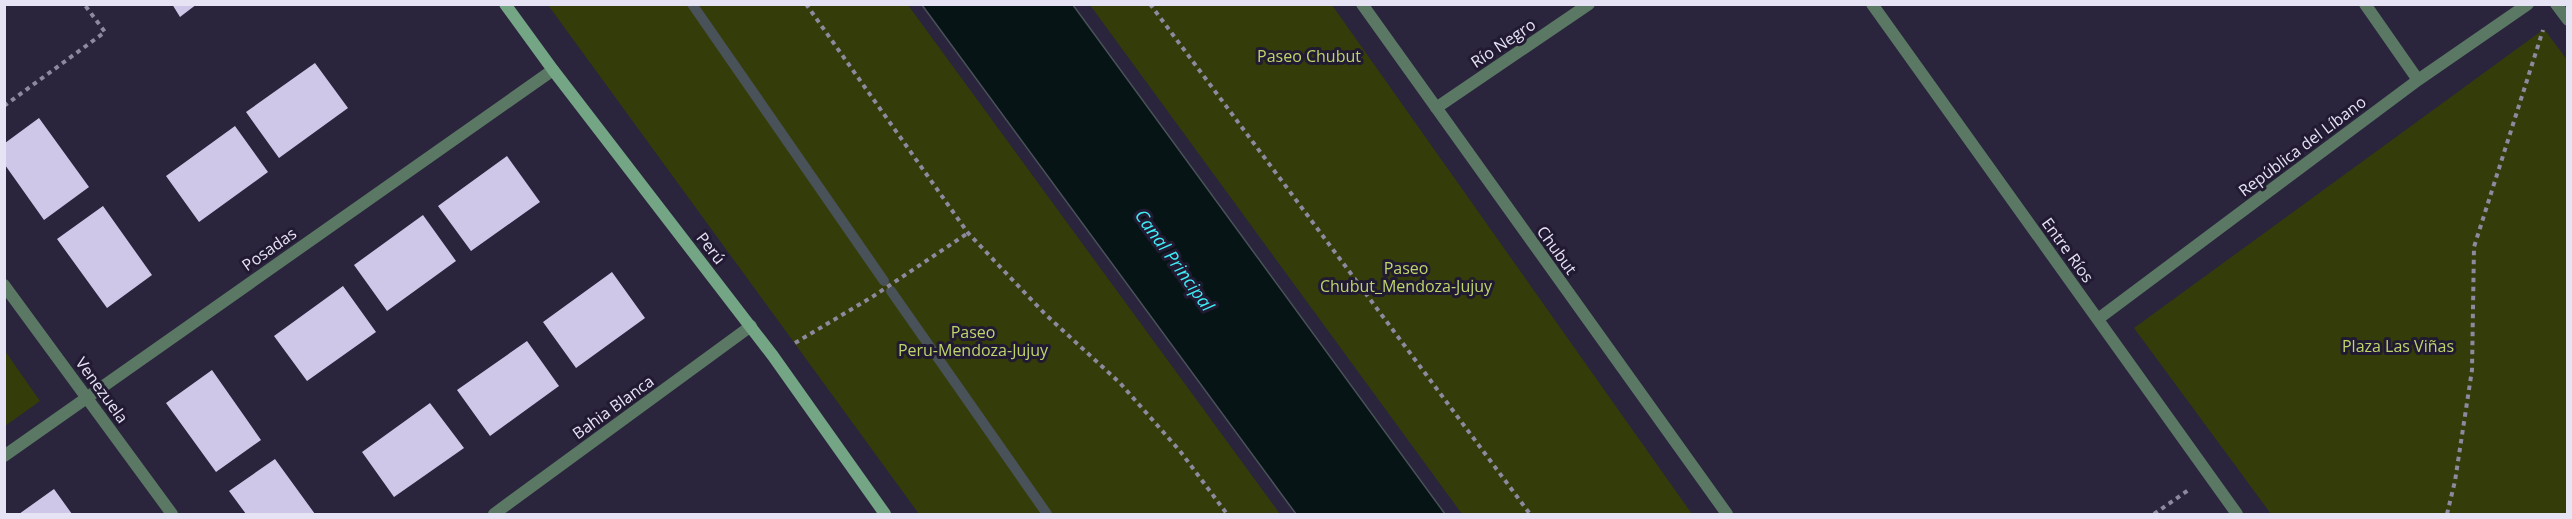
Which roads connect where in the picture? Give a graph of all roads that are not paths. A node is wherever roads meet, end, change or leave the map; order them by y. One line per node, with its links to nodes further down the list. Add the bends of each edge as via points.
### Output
1 (505, 4): 9 (main road, Perú)
2 (1362, 4): 11 (street, Chubut)
3 (1588, 4): 11 (street, Río Negro)
4 (1872, 4): 13 (street, Entre Ríos)
5 (2366, 4): 10 (street)
6 (2528, 4): 10 (street, República del Líbano)
7 (2556, 4): 8 (street)
8 (2568, 20)
9 (553, 70): 14 (main road, Perú); 15 (street, Posadas)
10 (2418, 80): 13 (street, República del Líbano)
11 (1436, 108): 20 (street, Chubut)
12 (4, 285): 15 (street, Venezuela)
13 (2098, 319): 21 (street, Entre Ríos)
14 (751, 326): 18 (street, Bahia Blanca); 19 (main road, Perú)
15 (87, 398): 16 (street, Posadas); 17 (street, Venezuela)
16 (4, 456)
17 (172, 514)
18 (494, 514)
19 (885, 514)
20 (1727, 514)
21 (2237, 514)

